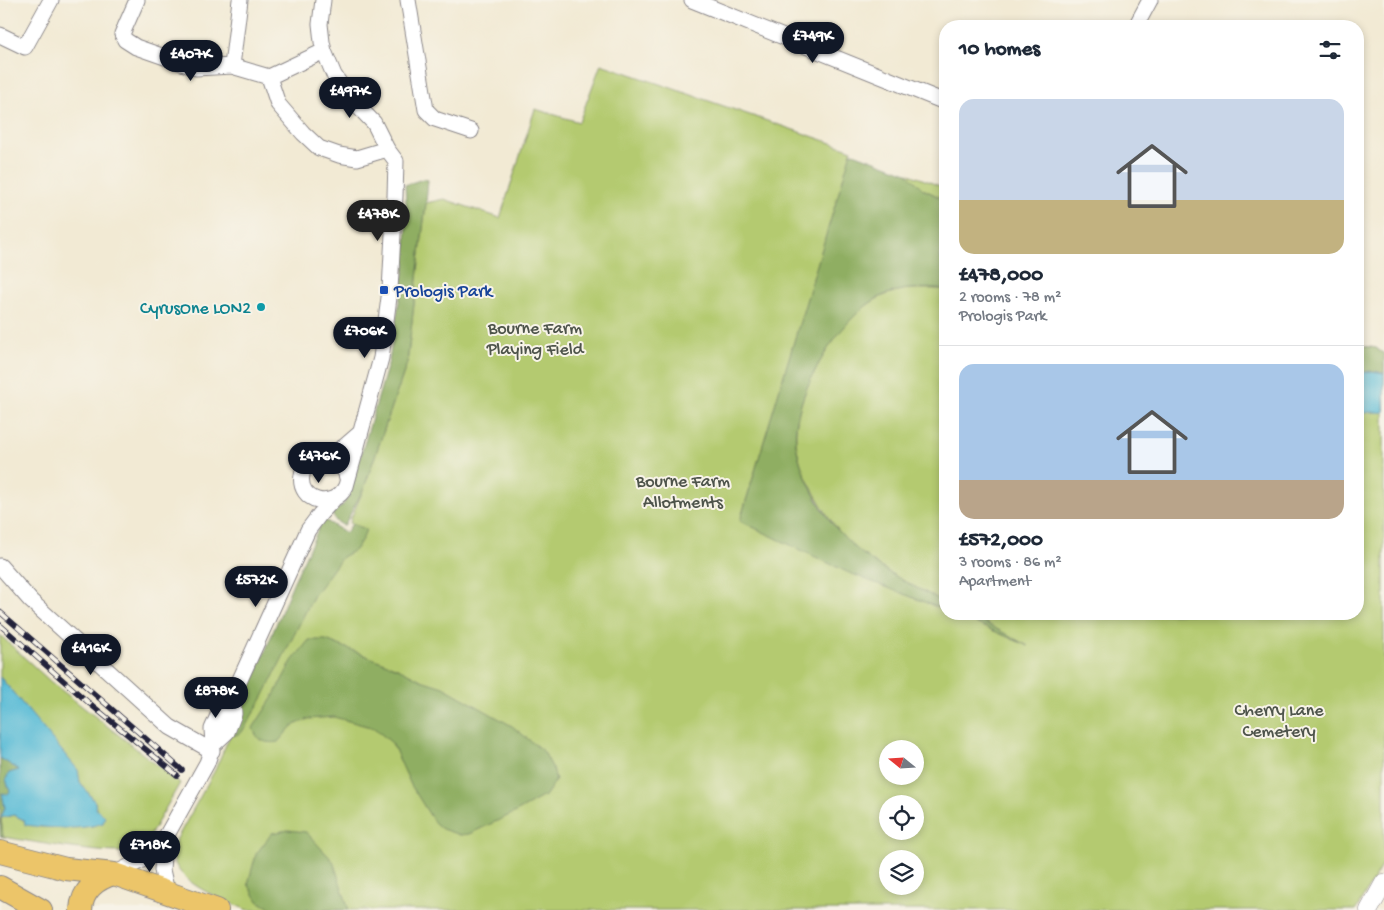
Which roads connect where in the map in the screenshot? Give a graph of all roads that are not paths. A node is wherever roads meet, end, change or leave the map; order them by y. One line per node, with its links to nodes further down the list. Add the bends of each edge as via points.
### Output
1 (52, 0): 9 (street, via 25,47)
2 (137, 0): 11 (street, via 122,34 125,40 196,68)
3 (240, 0): 11 (street)
4 (323, 0): 10 (street, via 320,24)
5 (408, 0): 14 (street, via 426,110 435,119)
6 (692, 0): 13 (street)
7 (1145, 1): 8 (street)
8 (1138, 20)
9 (0, 35)
10 (323, 47): 12 (street); 15 (street, via 338,82 374,122)
11 (232, 66): 12 (street)
12 (270, 77): 15 (street, via 278,104 319,148 357,158)
13 (939, 100)
14 (470, 130)
15 (387, 148): 16 (street, via 396,161 390,290 381,358)
16 (360, 433): 17 (street); 18 (street)
17 (329, 456): 18 (street, via 342,465); 19 (street, via 312,459 304,469 304,490)
18 (347, 478): 20 (street, via 344,491)
19 (315, 500): 20 (street); 21 (street)
20 (334, 500): 21 (street)
21 (308, 530): 23 (street, via 233,698 220,710 212,729)
22 (0, 566): 23 (street, via 31,601 170,727)
23 (213, 748): 24 (street)
24 (164, 840): 26 (street, via 144,859); 29 (street, via 162,870)
25 (0, 852): 26 (main road, via 66,869)
26 (114, 874): 29 (main road); 31 (main road, via 99,880 87,891)
27 (1384, 884): 33 (street)
28 (0, 887): 30 (main road)
29 (168, 901): 32 (main road)
30 (41, 910)
31 (81, 910)
32 (217, 910)
33 (1369, 910)

